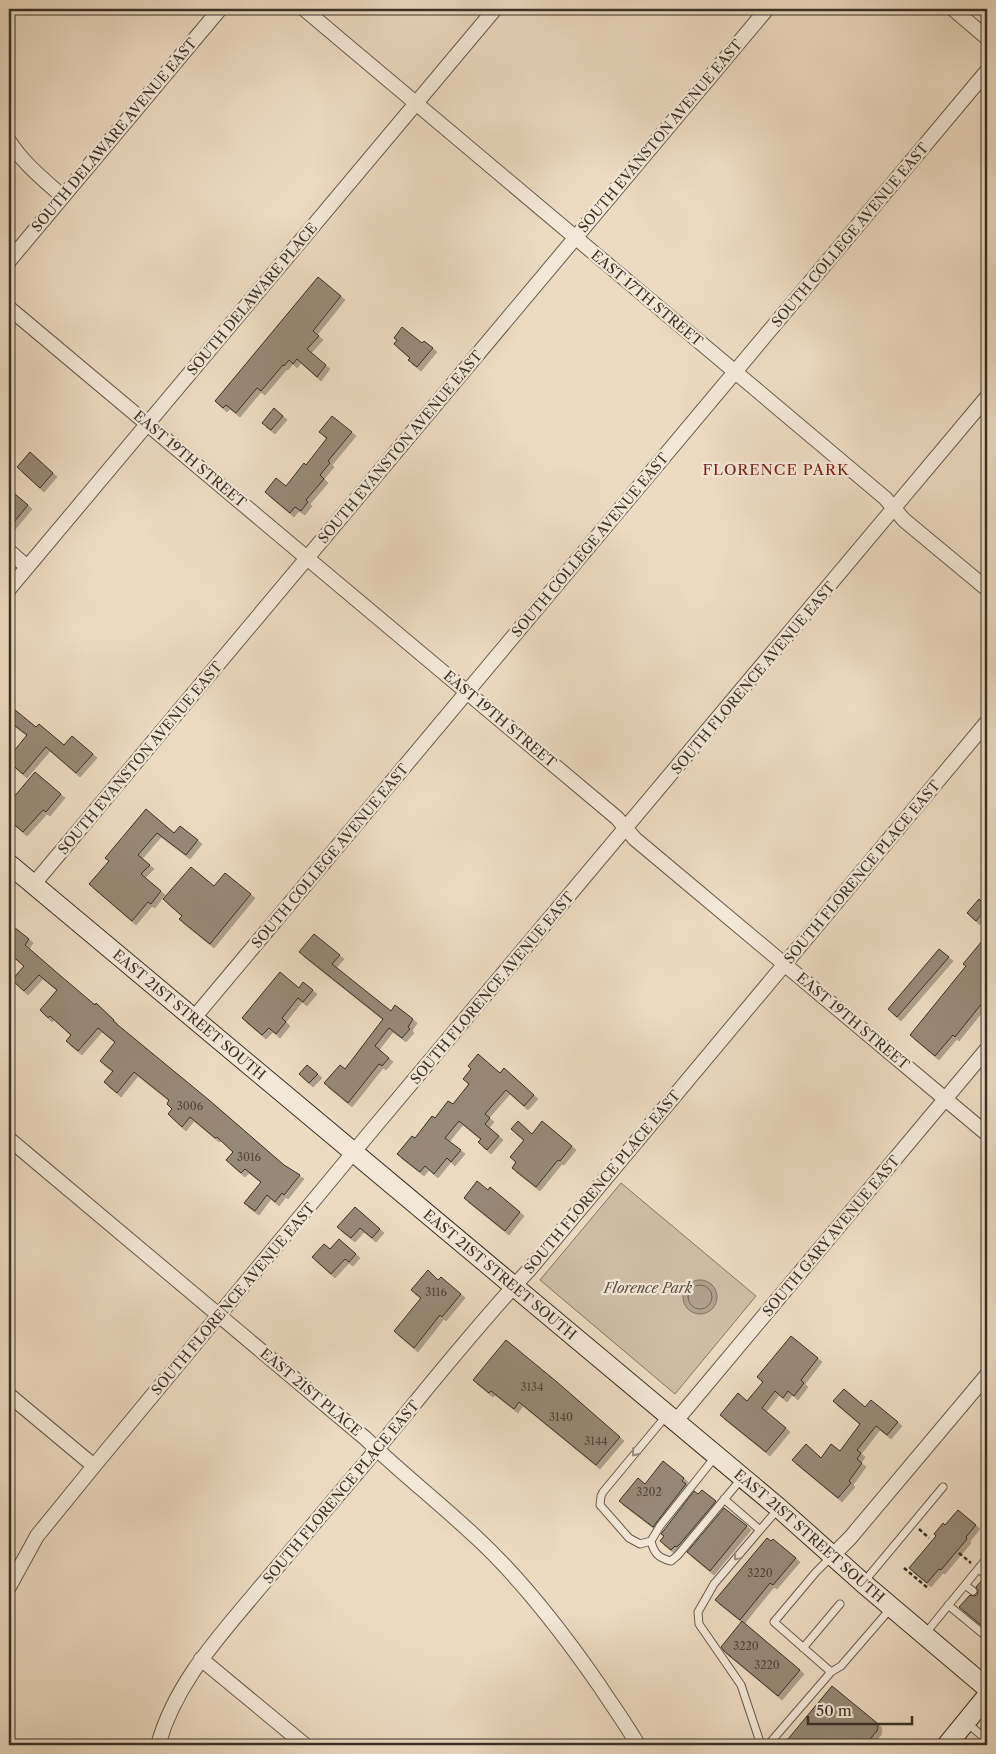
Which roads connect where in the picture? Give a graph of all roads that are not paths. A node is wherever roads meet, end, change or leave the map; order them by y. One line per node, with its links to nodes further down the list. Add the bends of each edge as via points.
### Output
1 (220, 9): 10 (street, SOUTH DELAWARE AVENUE EAST)
2 (304, 9): 8 (street, EAST 17TH STREET)
3 (494, 9): 8 (street, SOUTH DELAWARE PLACE)
4 (767, 9): 11 (street, SOUTH EVANSTON AVENUE EAST)
5 (953, 9): 6 (street)
6 (987, 38)
7 (987, 71): 14 (street, SOUTH COLLEGE AVENUE EAST)
8 (416, 102): 11 (street, EAST 17TH STREET); 16 (street, SOUTH DELAWARE PLACE)
9 (9, 141): 10 (street, via 17,155)
10 (62, 196): 12 (street, SOUTH DELAWARE AVENUE EAST)
11 (575, 237): 14 (street, EAST 17TH STREET); 19 (street, SOUTH EVANSTON AVENUE EAST)
12 (9, 261)
13 (9, 308): 16 (street, EAST 19TH STREET)
14 (735, 372): 17 (street, EAST 17TH STREET); 23 (street, SOUTH COLLEGE AVENUE EAST)
15 (987, 397): 17 (street, SOUTH FLORENCE AVENUE EAST)
16 (148, 424): 19 (street, EAST 19TH STREET); 20 (street, SOUTH DELAWARE PLACE)
17 (894, 509): 22 (street, EAST 17TH STREET); 25 (street, SOUTH FLORENCE AVENUE EAST)
18 (9, 551): 20 (street)
19 (308, 558): 23 (street, EAST 19TH STREET); 27 (street, SOUTH EVANSTON AVENUE EAST)
20 (27, 567): 21 (street, SOUTH DELAWARE PLACE)
21 (9, 589)
22 (987, 589)
23 (467, 692): 25 (street, EAST 19TH STREET); 29 (street, SOUTH COLLEGE AVENUE EAST)
24 (987, 722): 28 (street, SOUTH FLORENCE PLACE EAST)
25 (626, 829): 28 (street, EAST 19TH STREET); 34 (street, SOUTH FLORENCE AVENUE EAST)
26 (9, 864): 27 (main road, EAST 21ST STREET SOUTH)
27 (33, 885): 29 (main road, EAST 21ST STREET SOUTH)
28 (785, 964): 31 (street, EAST 19TH STREET); 35 (street, SOUTH FLORENCE PLACE EAST)
29 (193, 1019): 34 (main road, EAST 21ST STREET SOUTH)
30 (987, 1050): 31 (street, SOUTH GARY AVENUE EAST)
31 (946, 1099): 32 (street, EAST 19TH STREET); 39 (street, SOUTH GARY AVENUE EAST)
32 (987, 1134)
33 (9, 1139): 36 (street, EAST 21ST PLACE)
34 (354, 1154): 35 (main road, EAST 21ST STREET SOUTH); 36 (street, SOUTH FLORENCE AVENUE EAST)
35 (513, 1287): 39 (main road, EAST 21ST STREET SOUTH); 40 (street, SOUTH FLORENCE PLACE EAST)
36 (218, 1315): 40 (street, EAST 21ST PLACE); 42 (street, SOUTH FLORENCE AVENUE EAST)
37 (987, 1375): 49 (street)
38 (9, 1395): 42 (street)
39 (671, 1419): 41 (main road, EAST 21ST STREET SOUTH); 48 (lane, one-way to 48, via 603,1492 600,1501 629,1538 640,1544)
40 (377, 1449): 63 (street, SOUTH FLORENCE PLACE EAST); 71 (street, EAST 21ST PLACE, via 478,1539 526,1589 575,1650)
41 (715, 1456): 43 (main road, EAST 21ST STREET SOUTH); 48 (lane)
42 (94, 1466): 55 (street, SOUTH FLORENCE AVENUE EAST, via 37,1536)
43 (742, 1478): 45 (lane); 46 (main road, EAST 21ST STREET SOUTH)
44 (943, 1487): 53 (lane)
45 (724, 1499): 47 (lane); 48 (lane, via 671,1561 656,1554)
46 (779, 1508): 47 (lane); 49 (main road, EAST 21ST STREET SOUTH)
47 (760, 1530): 72 (lane, one-way to 72, via 714,1584 698,1612 699,1624 741,1685)
48 (651, 1541)
49 (833, 1555): 53 (main road, EAST 21ST STREET SOUTH); 62 (lane, via 774,1622)
50 (987, 1558): 51 (lane)
51 (979, 1569): 52 (lane); 54 (lane)
52 (986, 1575)
53 (863, 1583): 59 (main road, EAST 21ST STREET SOUTH)
54 (965, 1585): 56 (lane); 58 (lane)
55 (9, 1587)
56 (973, 1591)
57 (840, 1604): 62 (lane)
58 (948, 1605): 60 (lane); 61 (lane)
59 (892, 1607): 60 (main road, EAST 21ST STREET SOUTH); 64 (lane, via 841,1666)
60 (924, 1634): 65 (main road, EAST 21ST STREET SOUTH)
61 (987, 1637)
62 (803, 1648): 64 (lane)
63 (201, 1658): 69 (street, SOUTH FLORENCE PLACE EAST, via 180,1690); 70 (street)
64 (831, 1672): 73 (lane)
65 (987, 1688)
66 (987, 1696): 67 (main road)
67 (966, 1722): 68 (lane); 74 (main road)
68 (987, 1740)
69 (158, 1745)
70 (304, 1745)
71 (638, 1745)
72 (761, 1745)
73 (768, 1745)
74 (947, 1745)

